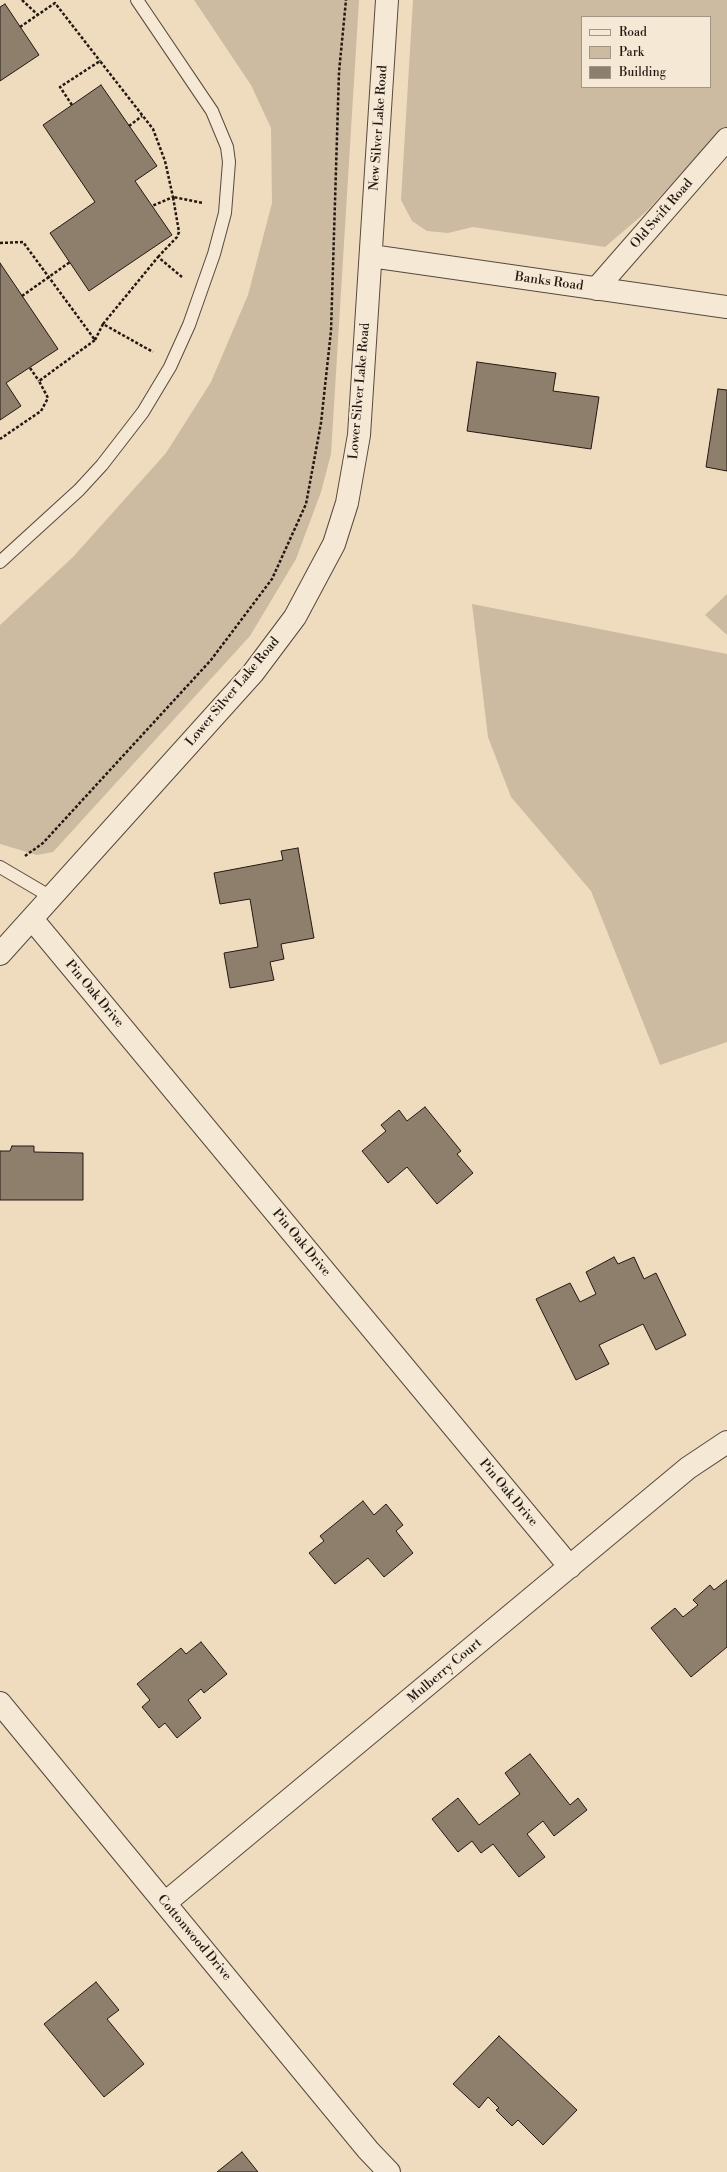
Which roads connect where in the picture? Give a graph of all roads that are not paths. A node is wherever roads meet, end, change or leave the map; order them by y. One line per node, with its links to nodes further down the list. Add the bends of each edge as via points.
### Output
1 (137, 0): 7 (lane, via 212,111 227,147 229,162 225,207 214,254 201,293 172,362 143,412 79,490)
2 (387, 0): 4 (street, New Silver Lake Road)
3 (727, 139): 5 (street, Old Swift Road)
4 (371, 256): 5 (street, Banks Road); 9 (street, Lower Silver Lake Road, via 359,435 347,503 334,544 295,617 253,673)
5 (596, 289): 6 (street, Banks Road)
6 (727, 307)
7 (0, 562)
8 (3, 868): 9 (lane)
9 (51, 897): 10 (street, Lower Silver Lake Road)
10 (32, 919): 11 (street, Lower Silver Lake Road); 13 (street, Pin Oak Drive)
11 (4, 942)
12 (727, 1442): 13 (street, Mulberry Court, via 688,1468)
13 (570, 1567): 15 (street, Mulberry Court)
14 (0, 1703): 15 (street, Cottonwood Drive)
15 (165, 1903): 16 (street, Cottonwood Drive, via 368,2150)
16 (389, 2172)

